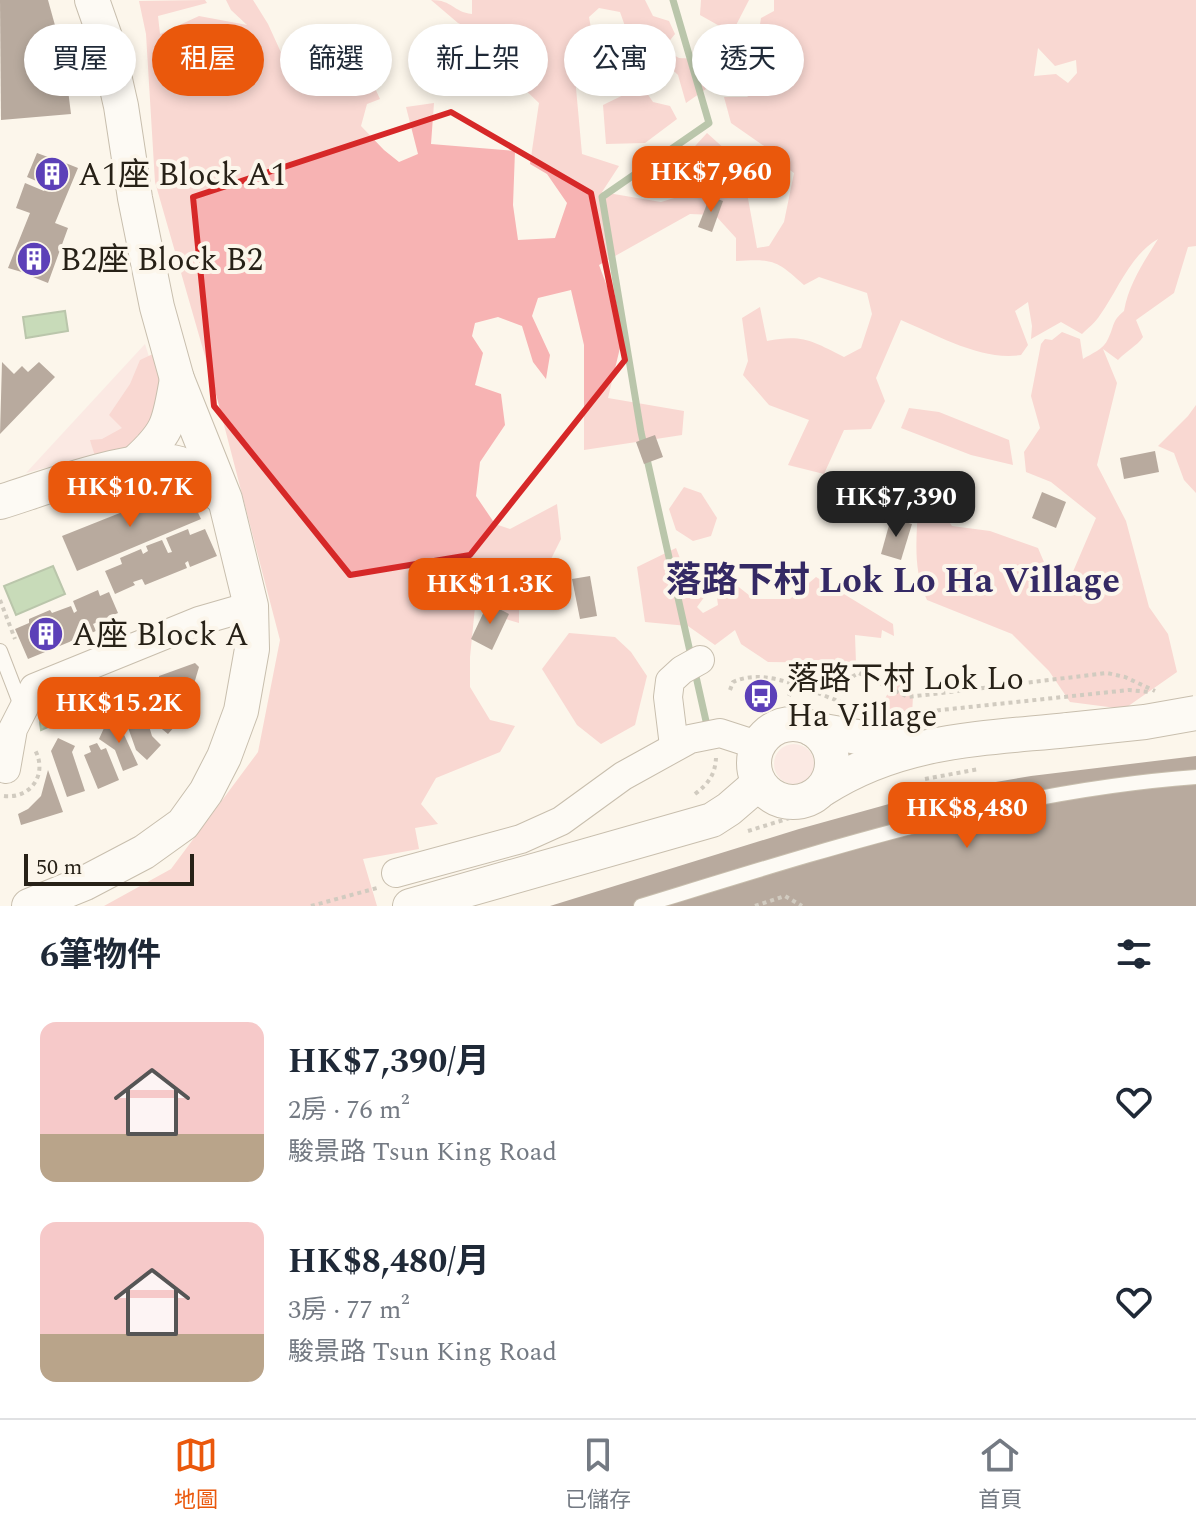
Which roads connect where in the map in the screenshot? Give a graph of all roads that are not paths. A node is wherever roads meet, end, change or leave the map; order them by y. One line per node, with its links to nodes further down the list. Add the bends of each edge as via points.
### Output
1 (92, 0): 2 (street, via 121,106 145,258)
2 (177, 379): 3 (street, via 167,428); 4 (street)
3 (137, 461): 4 (street, via 183,465); 5 (street)
4 (225, 499): 6 (street)
5 (0, 502)
6 (251, 606): 9 (street, via 199,621 44,683 34,688); 20 (street, via 252,649 241,711 224,757 183,824 144,852)
7 (0, 651): 9 (lane)
8 (700, 660): 14 (street, via 670,681)
9 (22, 708): 16 (street)
10 (1196, 713): 12 (street, bridge)
11 (812, 729): 12 (street); 13 (street, via 800,724 775,727); 18 (street, via 832,756)
12 (934, 744): 18 (street, via 845,774)
13 (757, 745): 14 (street, via 720,733); 17 (street, via 753,758)
14 (674, 746): 19 (street, via 561,821 521,839)
15 (1196, 777): 22 (lane, via 1099,788 953,815)
16 (3, 782)
17 (759, 783): 18 (street, via 767,793 790,802); 21 (street, via 712,820)
18 (821, 799)
19 (396, 873)
20 (29, 906)
21 (410, 906)
22 (641, 906)

